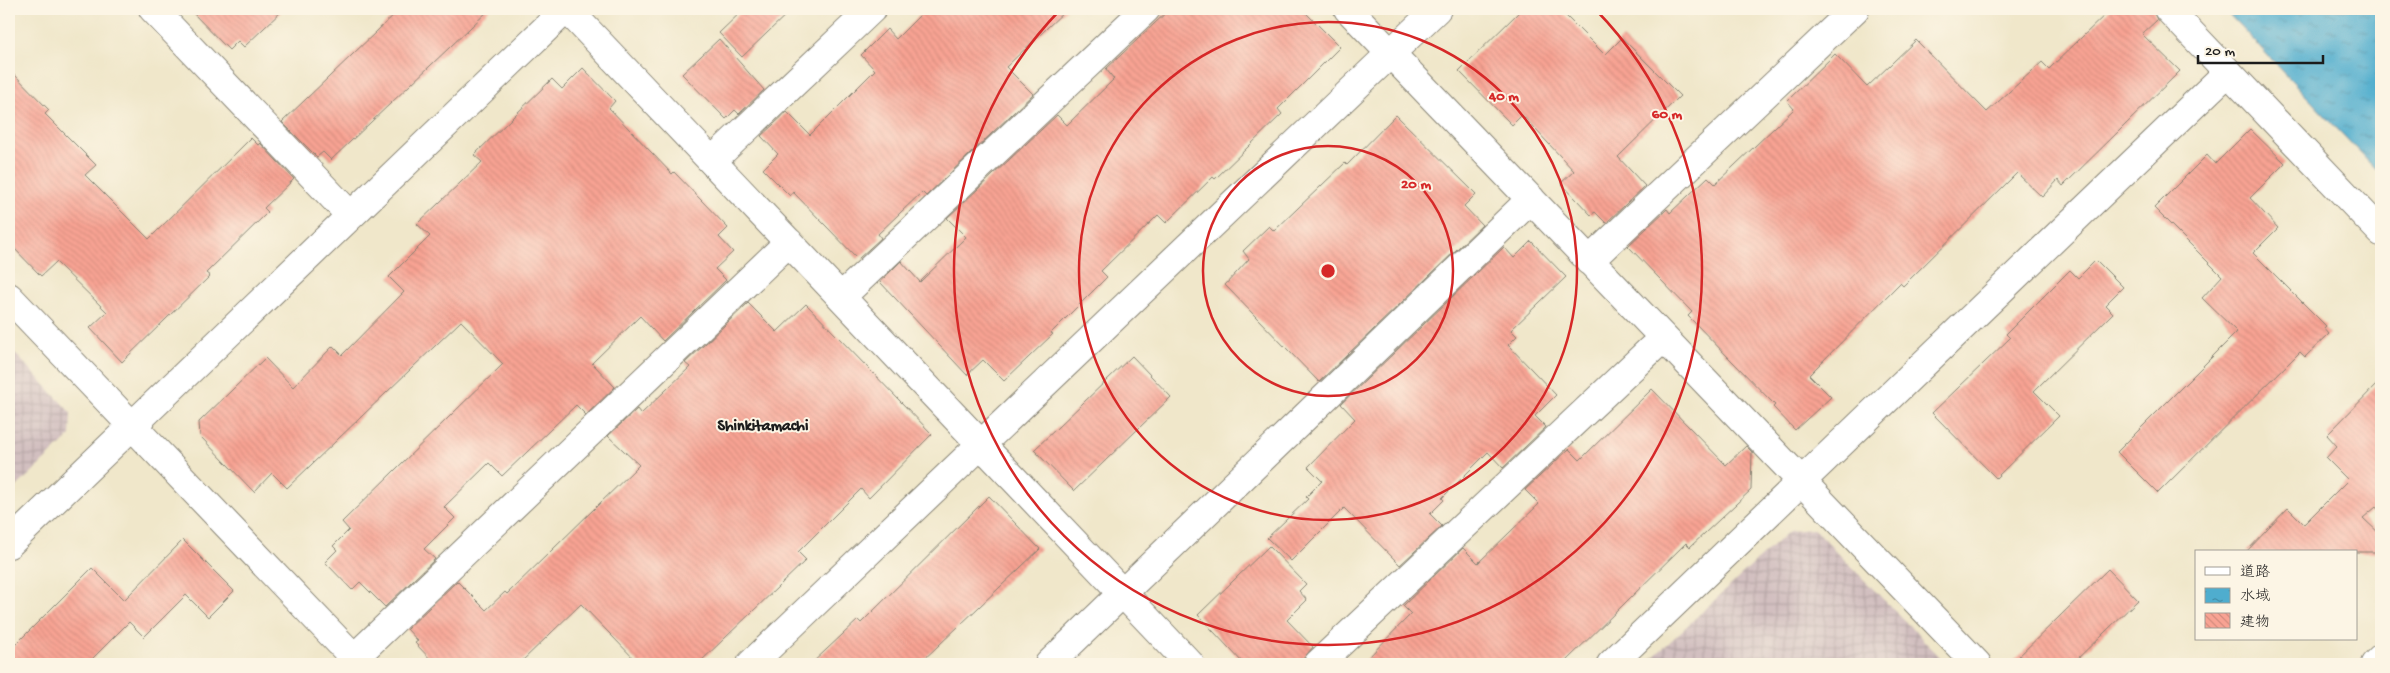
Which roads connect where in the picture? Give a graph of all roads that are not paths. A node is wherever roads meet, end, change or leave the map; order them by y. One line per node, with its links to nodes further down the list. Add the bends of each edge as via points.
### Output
1 (153, 9): 13 (street)
2 (567, 9): 11 (street); 13 (street)
3 (872, 9): 11 (street)
4 (1146, 9): 18 (street)
5 (1348, 9): 9 (street)
6 (1437, 9): 9 (street)
7 (1855, 9): 16 (street)
8 (2168, 9): 10 (street)
9 (1391, 54): 12 (street); 21 (street)
10 (2228, 72): 14 (street); 22 (street)
11 (712, 161): 15 (street)
12 (1530, 199): 16 (street); 24 (street)
13 (350, 215): 20 (street)
14 (2381, 232)
15 (789, 242): 18 (street); 26 (street)
16 (1589, 261): 19 (street)
17 (9, 297): 20 (street)
18 (841, 297): 21 (street)
19 (1663, 338): 22 (street); 30 (street)
20 (132, 426): 23 (street); 26 (street)
21 (981, 444): 24 (street); 27 (street)
22 (1802, 481): 31 (street); 32 (street)
23 (9, 544)
24 (1123, 594): 28 (street); 29 (street)
25 (2381, 658): 33 (street)
26 (357, 661)
27 (751, 664)
28 (1049, 664)
29 (1190, 664)
30 (1318, 664)
31 (1611, 664)
32 (1977, 664)
33 (2375, 664)

